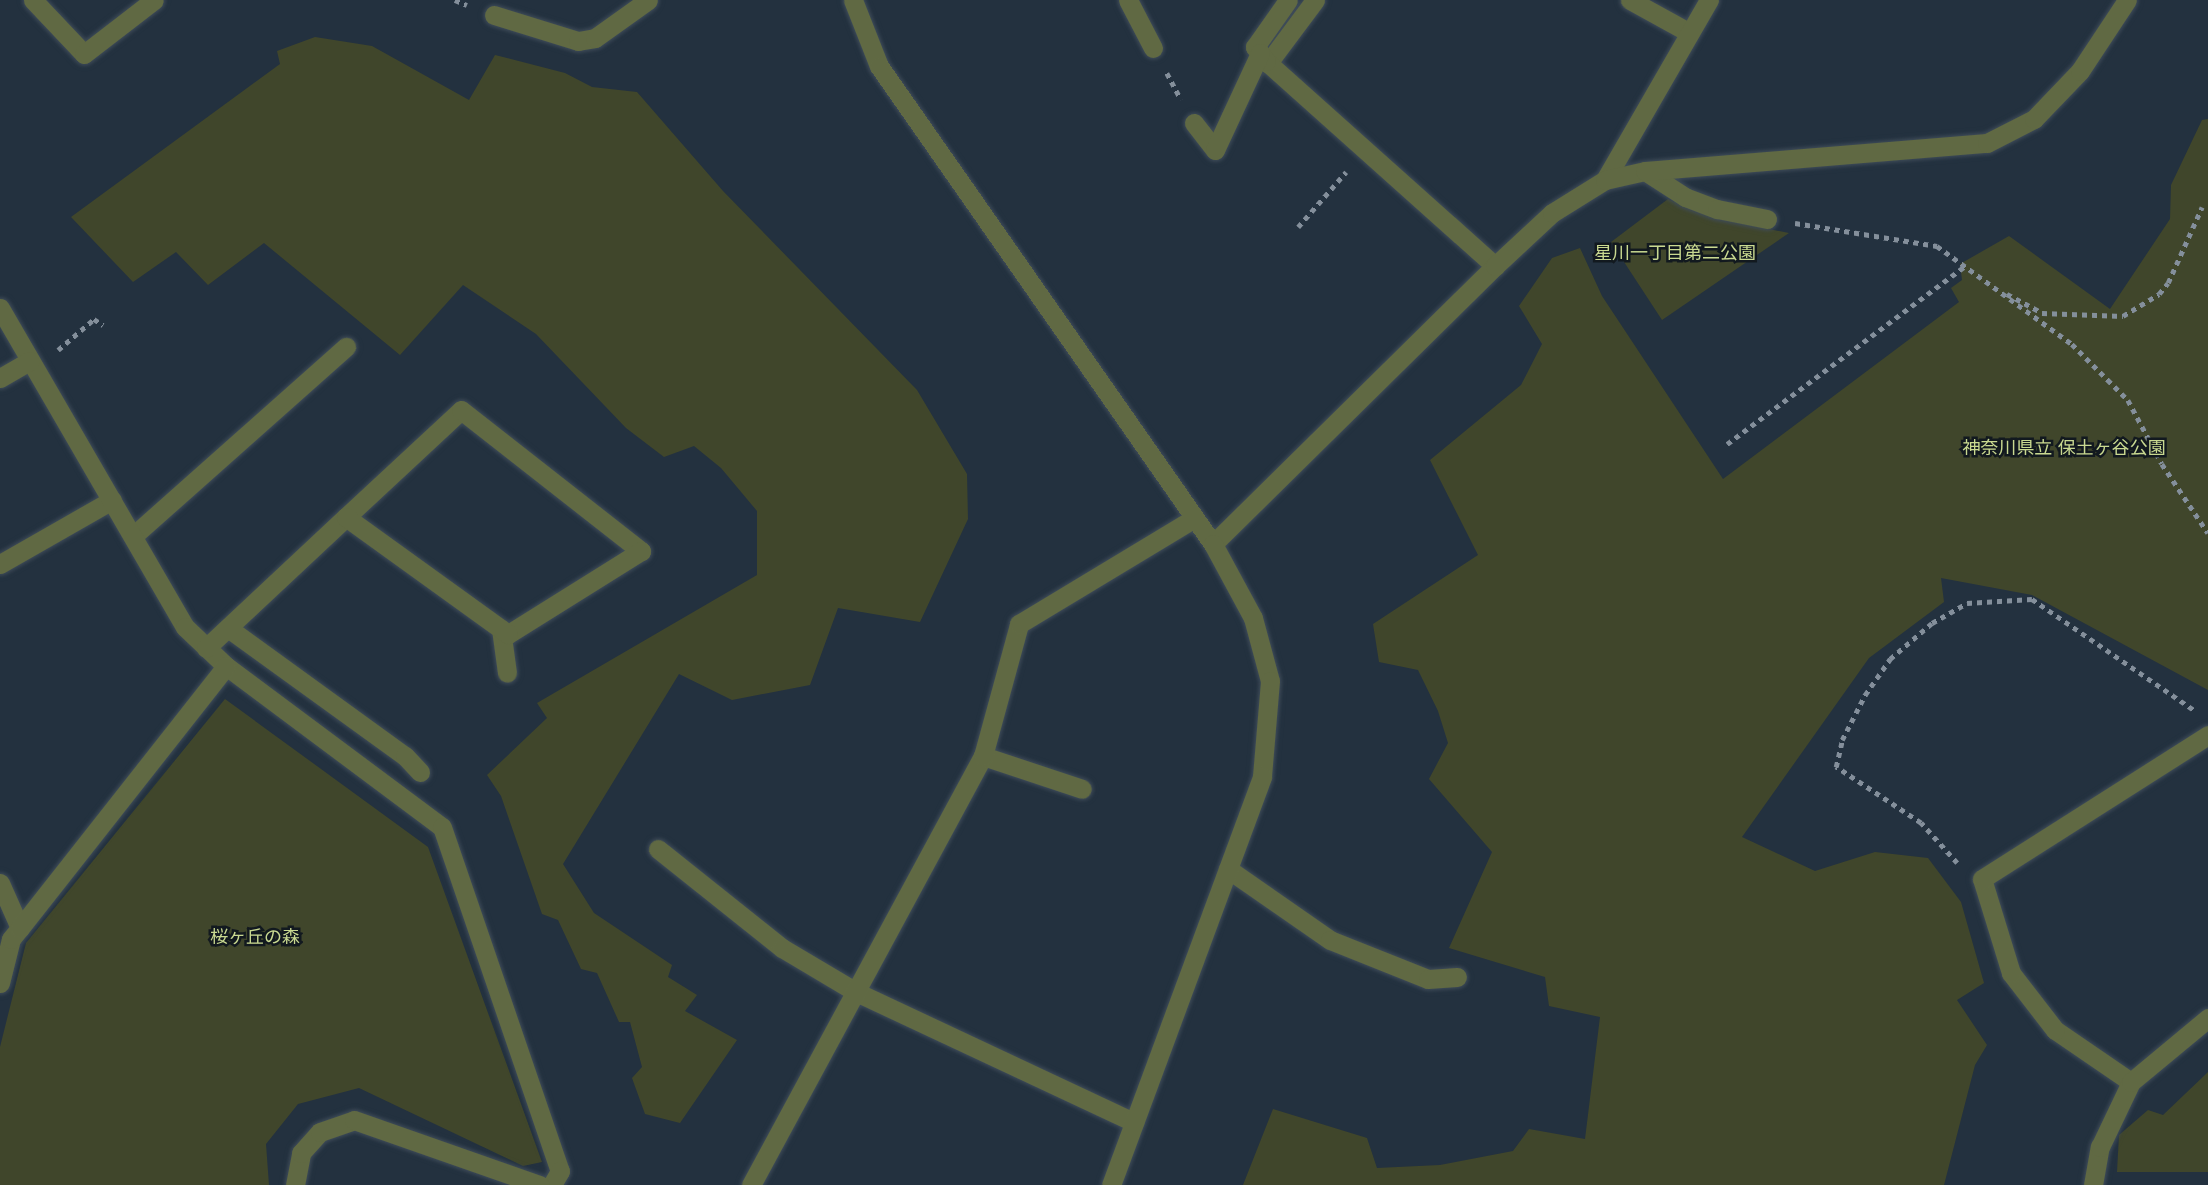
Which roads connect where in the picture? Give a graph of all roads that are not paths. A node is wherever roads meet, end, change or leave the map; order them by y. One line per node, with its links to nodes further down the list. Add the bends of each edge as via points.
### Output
1 (33, 0): 2 (street, via 85,54)
2 (155, 0)
3 (648, 0): 11 (street, via 595,38 578,41)
4 (853, 0): 26 (street, via 879,66)
5 (1128, 0): 13 (street)
6 (1288, 0): 14 (street, via 1255,47)
7 (1315, 0): 14 (street)
8 (1630, 0): 12 (street)
9 (1709, 0): 12 (street)
10 (2127, 0): 16 (street, via 2080,71 2034,119 1987,142)
11 (494, 15)
12 (1690, 33): 17 (street)
13 (1153, 48)
14 (1264, 58): 15 (street, via 1215,150); 19 (street)
15 (1194, 123)
16 (1645, 171): 17 (street); 18 (street, via 1685,197)
17 (1605, 180): 19 (street, via 1552,213)
18 (1767, 219)
19 (1495, 266): 28 (street)
20 (0, 308): 22 (street)
21 (346, 347): 27 (street)
22 (31, 364): 23 (street); 24 (street)
23 (0, 378)
24 (112, 500): 27 (street); 29 (street)
25 (346, 517): 30 (street); 31 (street); 31 (street, via 461,410 641,551 508,634)
26 (1195, 518): 28 (street); 36 (street, via 1019,624)
27 (133, 536): 32 (street, via 185,627)
28 (1213, 544): 40 (street, via 1253,618 1270,681 1262,776)
29 (0, 564)
30 (228, 628): 32 (street); 37 (street, via 405,756)
31 (502, 629): 34 (street)
32 (206, 648): 33 (street)
33 (226, 666): 43 (street); 52 (street, via 442,828 561,1171)
34 (507, 673)
35 (2208, 735): 48 (street, via 1982,879 2011,973 2055,1030)
36 (983, 756): 38 (street); 46 (street)
37 (420, 772)
38 (1082, 789)
39 (658, 849): 46 (street, via 782,948)
40 (1228, 869): 44 (street, via 1330,940 1429,979); 49 (street)
41 (0, 883): 43 (street)
42 (0, 928): 43 (street)
43 (20, 928): 45 (street, via 11,939)
44 (1457, 977)
45 (0, 984)
46 (856, 992): 49 (street); 53 (street)
47 (2208, 1018): 48 (street)
48 (2131, 1082): 55 (street, via 2100,1147)
49 (1134, 1122): 54 (street)
50 (295, 1185): 51 (street, via 301,1153 320,1132 354,1120)
51 (540, 1185)
52 (552, 1185)
53 (751, 1185)
54 (1111, 1185)
55 (2093, 1185)

